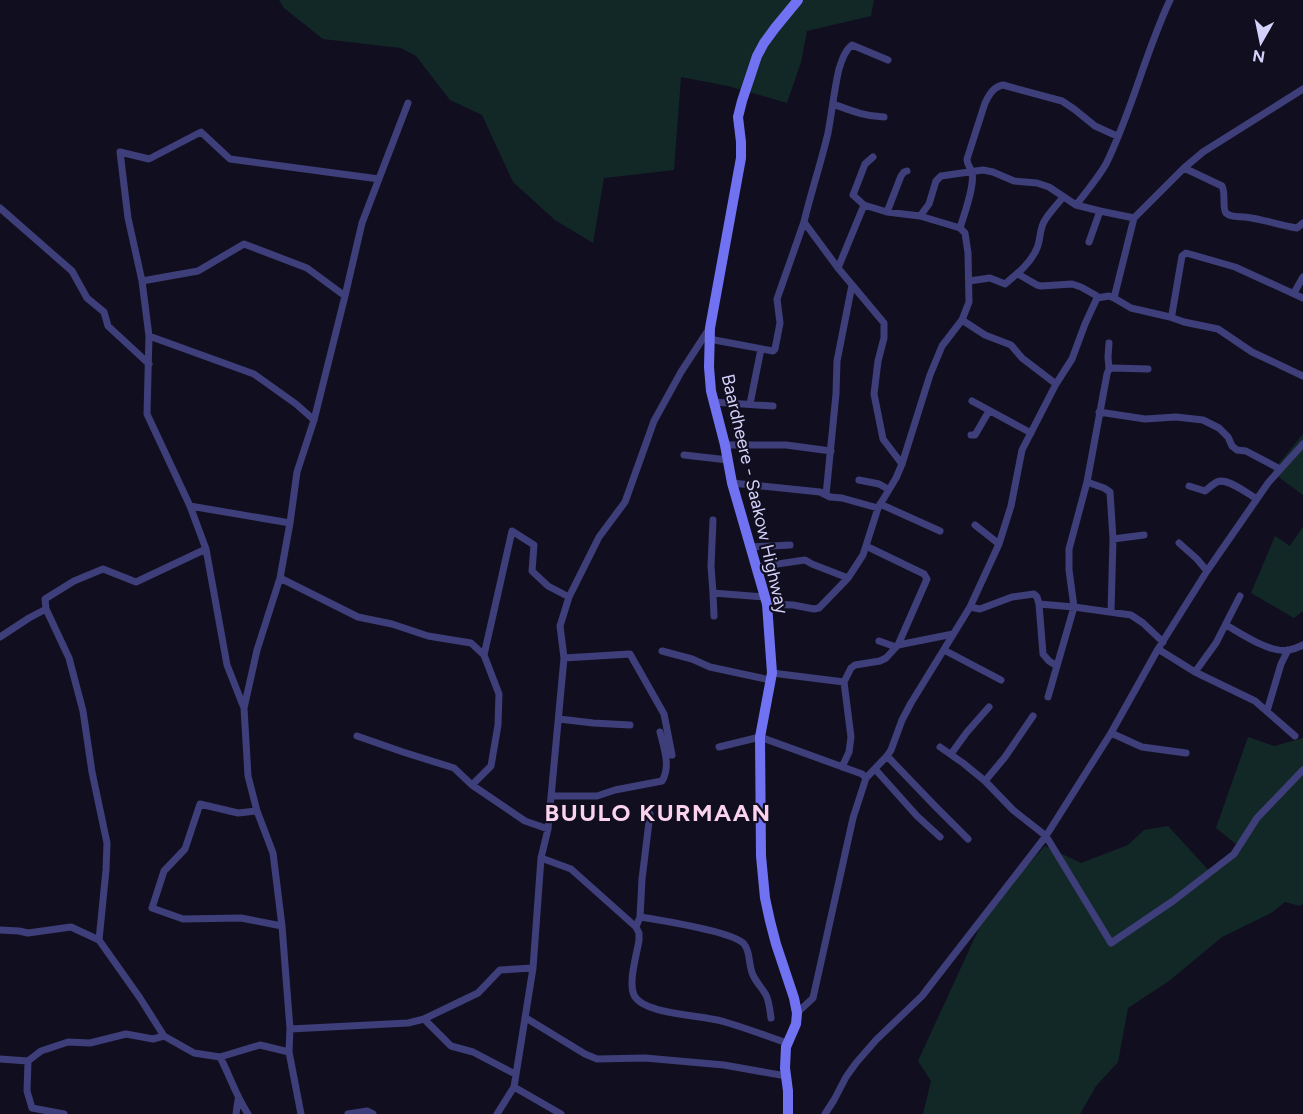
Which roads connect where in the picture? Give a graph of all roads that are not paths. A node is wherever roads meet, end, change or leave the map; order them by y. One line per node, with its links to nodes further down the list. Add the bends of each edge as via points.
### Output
1 (798, 0): 39 (main road, Baardheere - Saakow Highway, via 764,43 742,101 738,117 741,158)
2 (1170, 0): 8 (street)
3 (888, 60): 6 (street, via 849,47 839,69)
4 (1303, 89): 10 (street)
5 (408, 103): 13 (street)
6 (833, 104): 7 (street, via 867,116); 22 (street)
7 (884, 117)
8 (1118, 136): 12 (street, via 1095,126 1062,101 997,87 985,103 969,152 967,163); 15 (street, via 1105,165)
9 (873, 157): 16 (street, via 866,162 853,195)
10 (1184, 168): 21 (street); 23 (street, via 1222,186 1224,208 1229,215 1297,228)
11 (906, 171): 19 (street)
12 (972, 173): 14 (street, via 983,170 1019,182 1037,183); 20 (street, via 941,176); 24 (street)
13 (379, 179): 29 (street, via 230,159 201,132 149,159 120,152 128,219); 33 (street, via 362,224)
14 (1063, 198): 15 (street); 27 (street, via 1044,220 1037,248)
15 (1076, 205): 18 (street)
16 (864, 206): 19 (street); 26 (street)
17 (0, 208): 43 (street, via 72,271 87,298 104,312 108,326)
18 (1100, 211): 21 (street); 25 (street)
19 (887, 212): 20 (street)
20 (920, 216): 24 (street)
21 (1134, 218): 35 (street)
22 (804, 222): 26 (street); 42 (street, via 777,299 777,347 773,351)
23 (1303, 223)
24 (960, 228): 30 (street, via 965,233)
25 (1089, 243)
26 (838, 268): 31 (street)
27 (1018, 274): 30 (street, via 1005,284 990,278); 34 (street, via 1041,286 1072,284)
28 (1303, 277): 32 (street)
29 (142, 281): 33 (street, via 198,271 244,244 307,268); 40 (street)
30 (969, 281): 38 (street, via 969,302)
31 (852, 285): 59 (street, via 837,361); 62 (street, via 884,323 874,394 883,439)
32 (1294, 294): 36 (street); 37 (street, via 1235,267 1186,253 1182,256)
33 (345, 296): 54 (street)
34 (1097, 298): 35 (street); 47 (street, via 1072,360)
35 (1114, 298): 37 (street, via 1131,308)
36 (1303, 298)
37 (1170, 317): 46 (street, via 1218,329 1252,352)
38 (962, 320): 47 (street, via 1011,345); 62 (street, via 942,346)
39 (710, 334): 42 (street); 49 (main road, Baardheere - Saakow Highway); 91 (street, via 681,372 654,421 625,502 599,537)
40 (149, 336): 43 (street); 54 (street, via 254,374)
41 (1109, 343): 44 (street)
42 (761, 349): 50 (street)
43 (149, 364): 71 (street, via 147,414)
44 (1109, 369): 45 (street); 53 (street)
45 (1148, 369)
46 (1303, 376)
47 (1056, 384): 55 (street)
48 (972, 401): 52 (street)
49 (714, 402): 50 (street); 58 (main road, Baardheere - Saakow Highway)
50 (750, 404): 51 (street)
51 (773, 406)
52 (989, 411): 55 (street); 56 (street, via 975,435)
53 (1099, 412): 63 (street, via 1145,419 1203,420 1219,428 1237,450); 65 (street)
54 (314, 420): 74 (street, via 297,472)
55 (1031, 433): 80 (street, via 1022,450)
56 (971, 435)
57 (1303, 444): 63 (street)
58 (725, 445): 59 (street, via 786,445); 61 (main road, Baardheere - Saakow Highway)
59 (831, 451): 69 (street)
60 (684, 455): 61 (street)
61 (728, 460): 66 (main road, Baardheere - Saakow Highway)
62 (902, 464): 68 (street)
63 (1280, 469): 70 (street)
64 (860, 480): 68 (street)
65 (1087, 482): 78 (street, via 1110,492); 95 (street, via 1069,549)
66 (732, 483): 69 (street, via 804,489); 83 (main road, Baardheere - Saakow Highway)
67 (1189, 486): 70 (street, via 1205,491 1225,481)
68 (888, 489): 72 (street)
69 (826, 495): 72 (street)
70 (1257, 499): 86 (street)
71 (190, 506): 74 (street); 84 (street)
72 (879, 506): 76 (street); 82 (street)
73 (713, 520): 89 (street)
74 (290, 523): 87 (street)
75 (975, 525): 80 (street)
76 (940, 531)
77 (1144, 535): 78 (street)
78 (1113, 539): 97 (street)
79 (1179, 543): 86 (street)
80 (999, 544): 94 (street)
81 (790, 545): 83 (street)
82 (866, 546): 88 (street); 105 (street, via 927,579)
83 (750, 547): 85 (main road, Baardheere - Saakow Highway)
84 (206, 549): 96 (street, via 136,582 103,568 45,599); 118 (street, via 227,665)
85 (757, 567): 88 (street, via 805,560); 92 (main road, Baardheere - Saakow Highway)
86 (1207, 571): 103 (street)
87 (280, 578): 109 (street, via 358,617 471,643); 118 (street)
88 (848, 578): 92 (street, via 819,608)
89 (713, 594): 92 (street); 98 (street)
90 (1240, 596): 99 (street)
91 (569, 597): 109 (street, via 548,586 532,571 534,545 512,531); 110 (street, via 560,626)
92 (766, 601): 113 (main road, Baardheere - Saakow Highway)
93 (1039, 604): 94 (street, via 1032,594 980,609); 95 (street); 111 (street, via 1043,654)
94 (970, 607): 100 (street)
95 (1074, 607): 97 (street); 111 (street)
96 (46, 609): 101 (street); 152 (street, via 69,658 83,711 107,843)
97 (1111, 612): 103 (street, via 1131,615 1143,623)
98 (714, 616)
99 (1226, 625): 107 (street, via 1268,648); 112 (street)
100 (953, 634): 105 (street); 106 (street)
101 (0, 637)
102 (879, 641): 105 (street)
103 (1160, 645): 112 (street); 124 (street)
104 (1303, 645): 107 (street)
105 (897, 646): 115 (street, via 880,661 855,665)
106 (944, 650): 114 (street); 133 (street, via 911,703)
107 (1288, 650): 119 (street)
108 (662, 651): 113 (street, via 710,667)
109 (484, 655): 139 (street, via 499,694 498,725 491,766)
110 (564, 658): 121 (street); 132 (street, via 630,654 664,714)
111 (1057, 666): 116 (street)
112 (1195, 672): 119 (street, via 1255,701)
113 (771, 677): 115 (street); 127 (main road, Baardheere - Saakow Highway)
114 (1001, 680)
115 (844, 682): 134 (street, via 851,737)
116 (1048, 697)
117 (989, 707): 131 (street)
118 (244, 708): 141 (street, via 248,776)
119 (1267, 711): 126 (street)
120 (1033, 716): 138 (street)
121 (559, 719): 122 (street); 140 (street)
122 (630, 725)
123 (660, 732): 140 (street, via 667,768 662,781 597,796)
124 (1111, 733): 130 (street, via 1142,747); 144 (street)
125 (357, 736): 139 (street, via 454,768)
126 (1295, 736)
127 (760, 737): 128 (street); 134 (street); 154 (main road, Baardheere - Saakow Highway, via 765,898)
128 (719, 747)
129 (940, 747): 131 (street)
130 (1186, 753)
131 (951, 754): 138 (street)
132 (672, 755)
133 (887, 756): 135 (street); 146 (street)
134 (842, 767): 137 (street)
135 (875, 769): 137 (street); 145 (street)
136 (1303, 770): 144 (street, via 1257,818 1234,854 1111,943)
137 (866, 778): 154 (street, via 853,818 813,998)
138 (985, 782): 144 (street)
139 (472, 784): 143 (street, via 525,821)
140 (551, 796): 143 (street)
141 (256, 811): 149 (street, via 273,854); 149 (street, via 238,813 200,804 185,849 164,871 152,908 183,919 241,918)
142 (650, 814): 148 (street)
143 (548, 828): 147 (street)
144 (1046, 836): 178 (street, via 922,996 856,1063)
145 (940, 837)
146 (969, 839)
147 (541, 858): 150 (street, via 571,869); 153 (street)
148 (640, 917): 150 (street); 156 (street, via 713,931 741,941 746,946 754,978 766,994)
149 (282, 926): 158 (street)
150 (636, 927): 160 (street, via 639,940 632,981 633,994 639,1002 723,1021)
151 (0, 930): 152 (street, via 28,933 71,927)
152 (99, 940): 159 (street)
153 (533, 968): 155 (street); 157 (street, via 500,970 478,993)
154 (797, 1013): 160 (main road)
155 (526, 1018): 165 (street); 166 (street, via 597,1059 645,1058 724,1065)
156 (771, 1018)
157 (424, 1019): 158 (street); 165 (street, via 451,1046 473,1052)
158 (290, 1029): 161 (street)
159 (164, 1036): 162 (street, via 194,1053); 164 (street, via 153,1039 126,1034 90,1043 68,1042 41,1050)
160 (787, 1042): 166 (main road)
161 (290, 1052): 162 (street, via 260,1045); 172 (street)
162 (220, 1057): 168 (street)
163 (0, 1059): 164 (street)
164 (28, 1061): 169 (street, via 27,1091 32,1108)
165 (515, 1074): 167 (street)
166 (786, 1076): 177 (main road)
167 (514, 1087): 175 (street); 176 (street)
168 (238, 1100): 170 (street); 171 (street)
169 (64, 1114)
170 (236, 1114)
171 (248, 1114)
172 (301, 1114)
173 (348, 1114): 174 (street)
174 (373, 1114)
175 (496, 1114)
176 (561, 1114)
177 (788, 1114)
178 (825, 1114)

